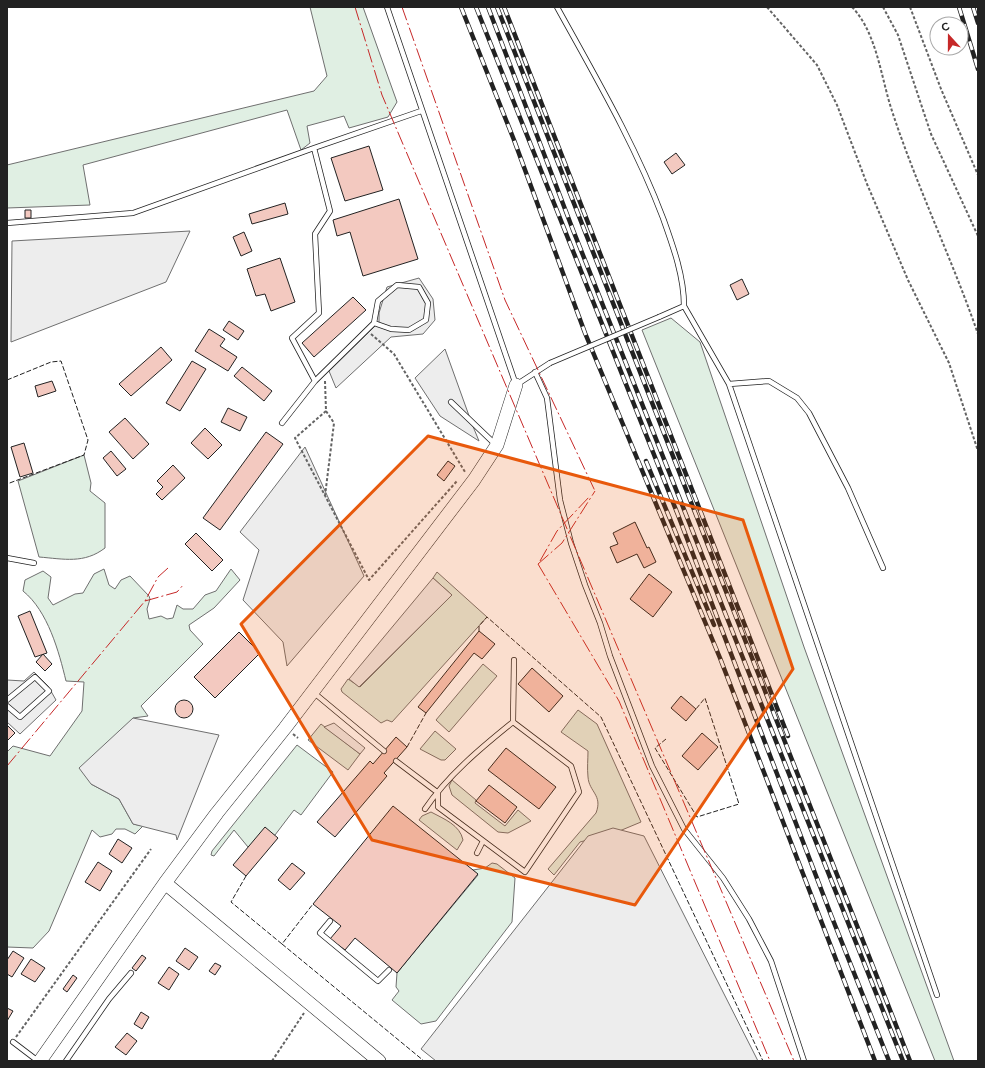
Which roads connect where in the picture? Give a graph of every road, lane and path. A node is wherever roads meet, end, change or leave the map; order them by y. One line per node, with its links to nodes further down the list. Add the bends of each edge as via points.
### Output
1 (387, 7): 7 (lane)
2 (557, 7): 12 (lane, via 628,138 654,194 684,288)
3 (766, 7): 25 (path, via 817,65 837,105 905,273 949,364)
4 (852, 7): 15 (path, via 874,44 891,110)
5 (883, 7): 11 (path, via 898,35 931,134)
6 (910, 7): 9 (path, via 941,89)
7 (421, 111): 8 (lane); 20 (lane)
8 (314, 148): 10 (lane, via 133,214); 18 (lane, via 330,211 314,234 319,313 292,338)
9 (978, 175)
10 (7, 223)
11 (978, 236)
12 (684, 306): 17 (lane, bridge, via 550,363); 19 (lane)
13 (374, 323): 13 (lane, via 391,329 409,330 426,320 428,303 419,288 397,285 378,301); 14 (lane)
14 (367, 330): 16 (lane); 26 (path, via 394,354 465,472 369,580)
15 (978, 334)
16 (325, 371): 18 (lane); 22 (path)
17 (535, 372): 20 (lane); 53 (lane, via 547,398 560,500 571,543 652,766 684,829 723,878 771,961)
18 (315, 381): 23 (lane)
19 (729, 384): 29 (lane, via 769,381 797,398 809,413 844,482); 46 (lane)
20 (516, 386): 24 (street)
21 (451, 402): 24 (lane)
22 (326, 411): 26 (path, via 334,423); 26 (path, via 295,438)
23 (282, 423)
24 (497, 445): 31 (street, via 474,480)
25 (978, 451)
26 (325, 496)
27 (7, 558): 28 (lane)
28 (34, 563)
29 (883, 568)
30 (514, 660): 34 (lane)
31 (312, 691): 35 (lane); 42 (street)
32 (7, 700): 33 (lane, via 35,677 49,691 20,717)
33 (7, 706)
34 (514, 722): 37 (lane, via 491,740); 39 (lane, via 571,766 580,792 525,872)
35 (384, 751)
36 (396, 761): 37 (lane)
37 (437, 792): 38 (lane); 39 (lane, via 438,807)
38 (425, 809)
39 (483, 841): 41 (lane)
40 (150, 849): 48 (path)
41 (477, 853)
42 (165, 883): 47 (street); 49 (street)
43 (330, 921): 44 (lane, via 320,933 378,981)
44 (389, 970)
45 (131, 973): 50 (lane, via 109,999)
46 (937, 995)
47 (310, 1004): 51 (path); 52 (street)
48 (13, 1042): 49 (lane)
49 (39, 1061)
50 (66, 1061)
51 (272, 1061)
52 (379, 1061)
53 (804, 1061)

